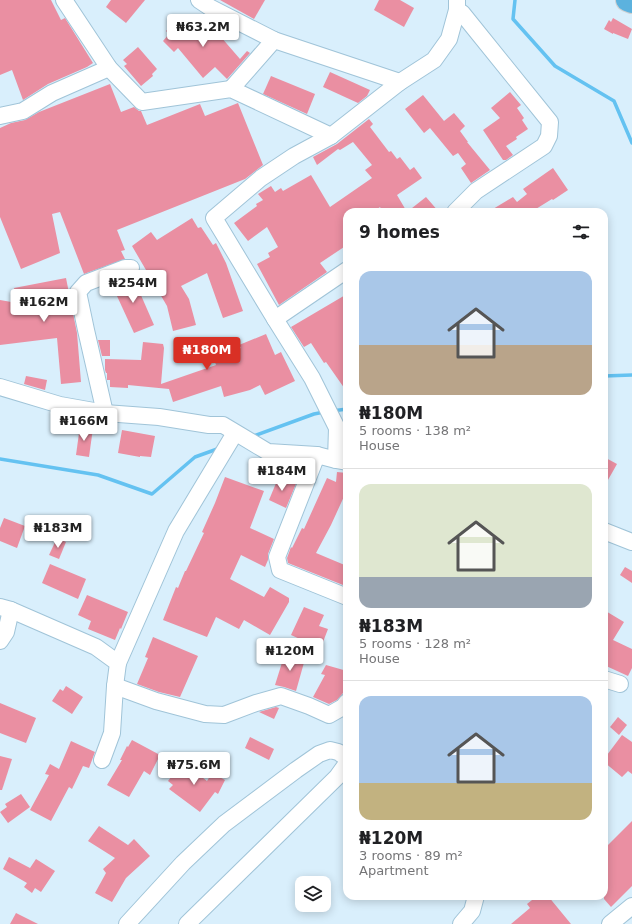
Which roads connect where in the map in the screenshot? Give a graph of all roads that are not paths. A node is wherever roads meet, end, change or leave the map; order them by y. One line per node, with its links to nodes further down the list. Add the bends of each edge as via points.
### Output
1 (64, 0): 7 (street)
2 (198, 0): 6 (street)
3 (627, 0): 4 (highway)
4 (632, 2)
5 (457, 5): 8 (street, via 449,39 434,60); 12 (street, via 550,122 549,136 544,146 476,191)
6 (274, 40): 8 (street); 9 (street)
7 (109, 68): 9 (street, via 142,102); 10 (street, via 52,93 23,111)
8 (400, 82): 11 (street)
9 (231, 89): 11 (street)
10 (0, 116)
11 (331, 136): 15 (street, via 261,178 214,218)
12 (459, 208)
13 (131, 268): 17 (street, via 86,283 78,292)
14 (343, 273): 15 (street)
15 (275, 319): 20 (street, via 312,378 337,428)
16 (0, 388): 17 (street, via 60,405)
17 (105, 413): 18 (street, via 223,426)
18 (235, 433): 19 (street, via 268,452); 27 (street, via 176,532)
19 (317, 455): 20 (street); 23 (street, via 277,557 280,570)
20 (341, 461)
21 (608, 533): 22 (street)
22 (632, 542)
23 (343, 595)
24 (6, 608): 25 (street); 26 (street)
25 (28, 618): 26 (street); 27 (street, via 96,647)
26 (3, 636)
27 (118, 663): 30 (street)
28 (608, 680): 29 (street)
29 (620, 684)
30 (115, 686): 31 (street, via 156,701 205,714 224,715 281,696 329,715); 33 (street, via 112,733)
31 (343, 707)
32 (343, 755): 37 (street, via 330,750 319,754 224,824 183,863)
33 (102, 760)
34 (343, 768): 38 (street)
35 (475, 900): 39 (street, via 472,910)
36 (632, 906): 40 (street)
37 (127, 924)
38 (186, 924)
39 (461, 924)
40 (610, 924)

